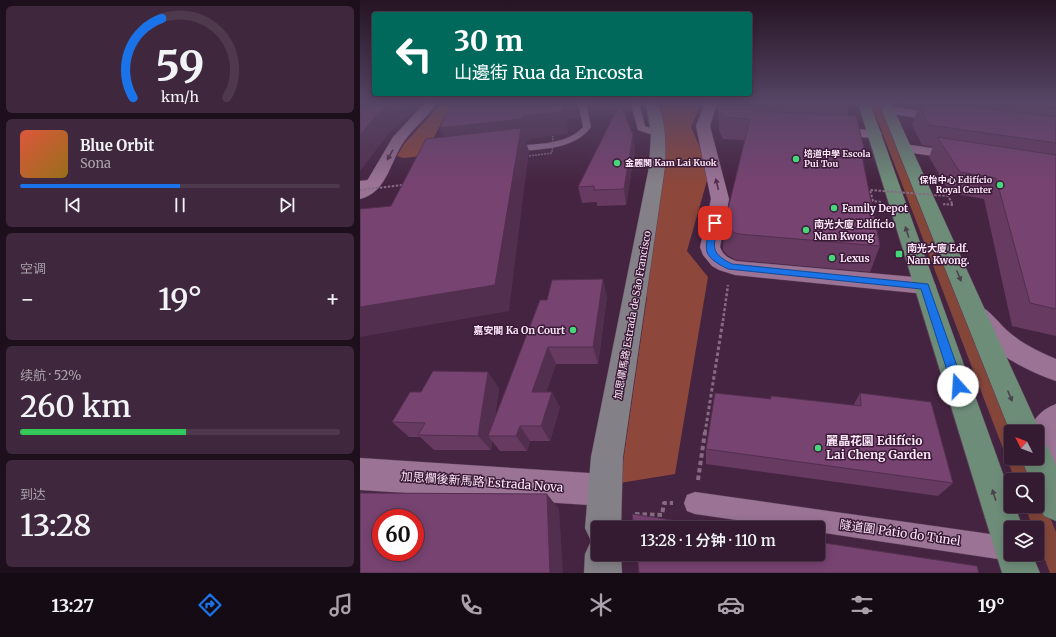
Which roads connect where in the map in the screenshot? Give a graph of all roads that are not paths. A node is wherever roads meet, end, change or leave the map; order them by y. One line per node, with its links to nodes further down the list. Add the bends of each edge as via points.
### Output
1 (407, 130): 14 (street, one-way to 14, via 398,140)
2 (585, 130): 11 (lane, via 579,136 562,142)
3 (646, 130): 9 (lane)
4 (658, 130): 9 (street, 加思欄馬路 Estrada de São Francisco)
5 (712, 130): 17 (street, one-way to 5, via 731,267 716,260 711,254 710,247 720,199)
6 (873, 130): 10 (main road)
7 (897, 130): 12 (main road)
8 (820, 131): 10 (street)
9 (659, 134): 26 (street, 加思欄馬路 Estrada de São Francisco, via 657,167 607,457)
10 (875, 134): 17 (main road, one-way to 10)
11 (503, 146)
12 (904, 148): 13 (street); 18 (main road, one-way to 18)
13 (973, 158)
14 (375, 182): 15 (lane); 16 (street)
15 (360, 184)
16 (360, 194)
17 (925, 286): 27 (main road, one-way to 17)
18 (972, 306): 19 (street, via 997,336 1018,352); 22 (main road, one-way to 22)
19 (1045, 365): 20 (street)
20 (1056, 382)
21 (1056, 418): 24 (street, via 1046,426 1040,440 1040,458)
22 (1022, 425)
23 (360, 474): 26 (street, 加思欄後新馬路 Estrada Nova)
24 (1046, 480)
25 (695, 503): 28 (lane, 隧道圍 Pátio do Túnel)
26 (604, 511)
27 (1004, 525)
28 (1004, 548)
29 (603, 561): 32 (street)
30 (1013, 561): 33 (street)
31 (1016, 561): 34 (main road)
32 (603, 573)
33 (1012, 573)
34 (1021, 573)

